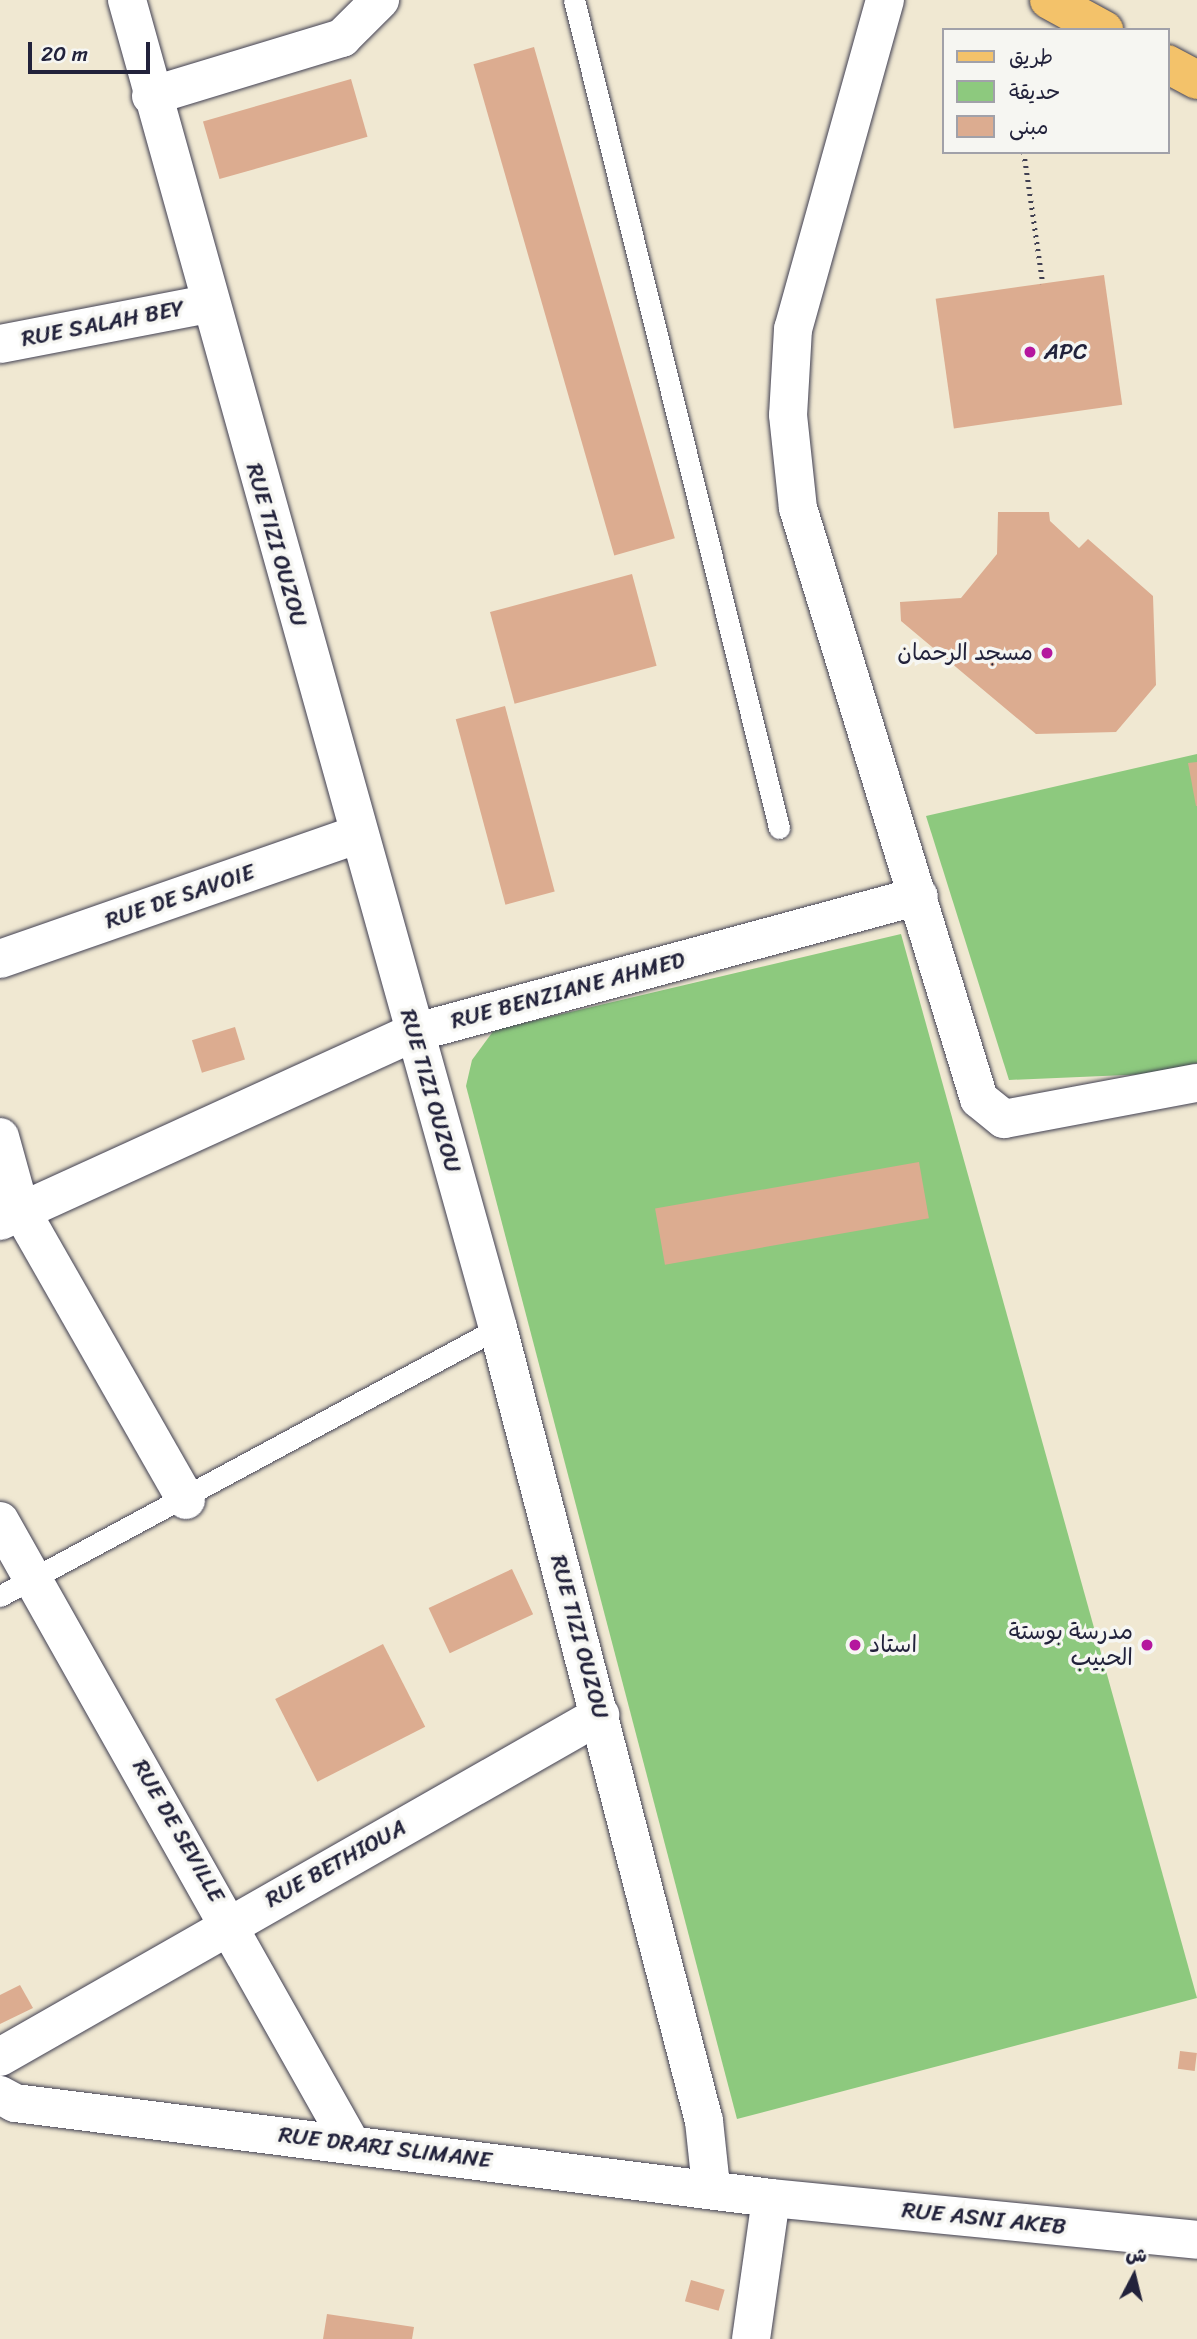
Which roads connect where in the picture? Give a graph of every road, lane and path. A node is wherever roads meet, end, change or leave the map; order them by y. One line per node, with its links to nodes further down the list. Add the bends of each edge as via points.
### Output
1 (127, 0): 9 (street, RUE TIZI OUZOU)
2 (380, 0): 9 (street, via 342,38)
3 (574, 0): 14 (lane)
4 (885, 0): 16 (street, via 793,329 788,415 798,508)
5 (1049, 0): 6 (main road)
6 (1100, 28)
7 (1169, 65): 8 (main road)
8 (1197, 80)
9 (151, 96): 12 (street, RUE TIZI OUZOU)
10 (1024, 154): 11 (path)
11 (1043, 284)
12 (207, 304): 13 (street, RUE SALAH BEY); 15 (street, RUE TIZI OUZOU)
13 (0, 344)
14 (779, 828)
15 (359, 834): 17 (street, RUE DE SAVOIE); 18 (street, RUE TIZI OUZOU)
16 (919, 896): 18 (street, RUE BENZIANE AHMED); 19 (street, via 979,1099 1004,1119)
17 (0, 960)
18 (413, 1033): 21 (street, RUE BENZIANE AHMED); 22 (street, RUE TIZI OUZOU)
19 (1197, 1083)
20 (0, 1138): 21 (street)
21 (10, 1215): 23 (street)
22 (498, 1328): 23 (lane); 26 (street, RUE TIZI OUZOU)
23 (186, 1500): 25 (lane)
24 (0, 1521): 25 (street, RUE DE SEVILLE)
25 (16, 1586): 27 (street, RUE DE SEVILLE)
26 (600, 1716): 27 (street, RUE BETHIOUA); 31 (street, RUE TIZI OUZOU, via 704,2121)
27 (231, 1923): 28 (street, RUE BETHIOUA); 30 (street, RUE DE SEVILLE)
28 (0, 2057)
29 (0, 2095): 30 (street, RUE DRARI SLIMANE, via 15,2104)
30 (351, 2144): 31 (street, RUE DRARI SLIMANE)
31 (711, 2186): 32 (street, RUE DRARI SLIMANE)
32 (771, 2198): 33 (street, RUE ASNI AKEB); 34 (street)
33 (1197, 2240)
34 (751, 2339)

